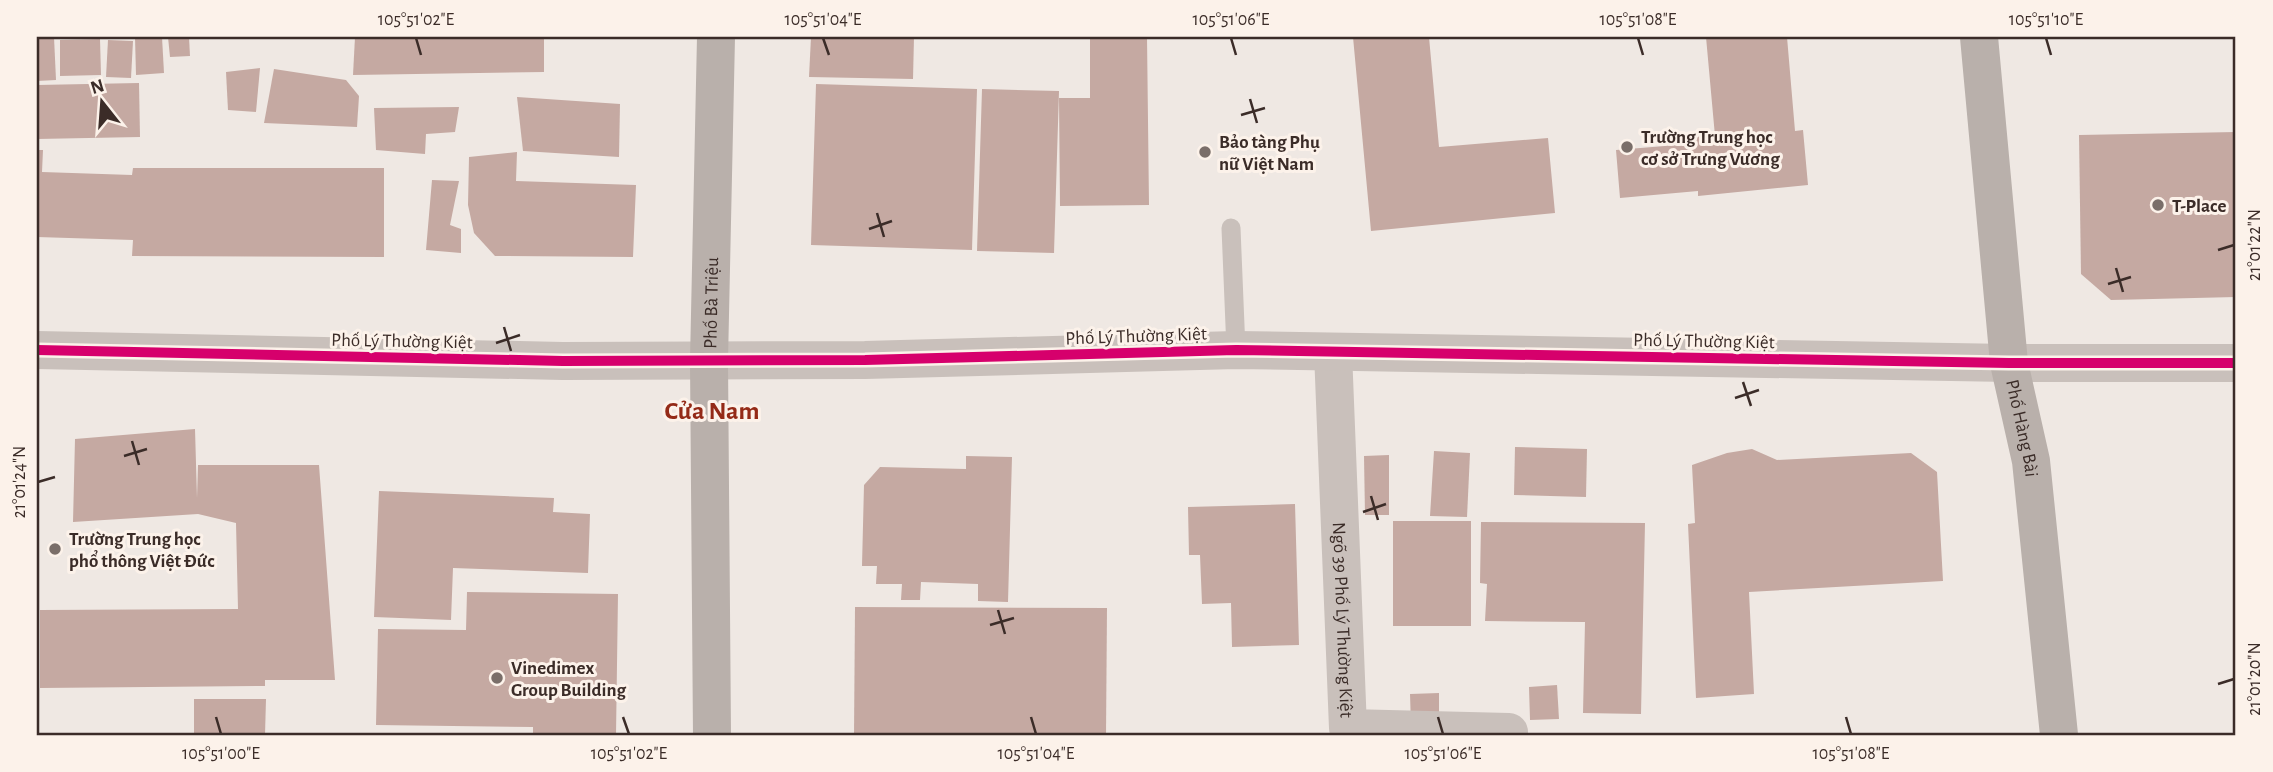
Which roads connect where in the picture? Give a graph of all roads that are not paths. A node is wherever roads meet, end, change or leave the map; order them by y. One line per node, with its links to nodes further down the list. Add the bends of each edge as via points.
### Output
1 (716, 37): 7 (main road, Phố Bà Triệu)
2 (1979, 37): 8 (main road, Phố Hàng Bài)
3 (1231, 228): 5 (lane)
4 (37, 350): 7 (street, Phố Lý Thường Kiệt)
5 (1236, 350): 6 (street, Phố Lý Thường Kiệt); 7 (street, Phố Lý Thường Kiệt)
6 (1333, 352): 8 (street, Phố Lý Thường Kiệt); 10 (street, Ngõ 39 Phố Lý Thường Kiệt, via 1348,727)
7 (709, 361): 11 (main road, Phố Bà Triệu)
8 (2009, 363): 9 (street, Phố Lý Thường Kiệt); 12 (main road, Phố Hàng Bài, via 2031,461)
9 (2236, 363)
10 (1508, 732)
11 (712, 735)
12 (2059, 735)

